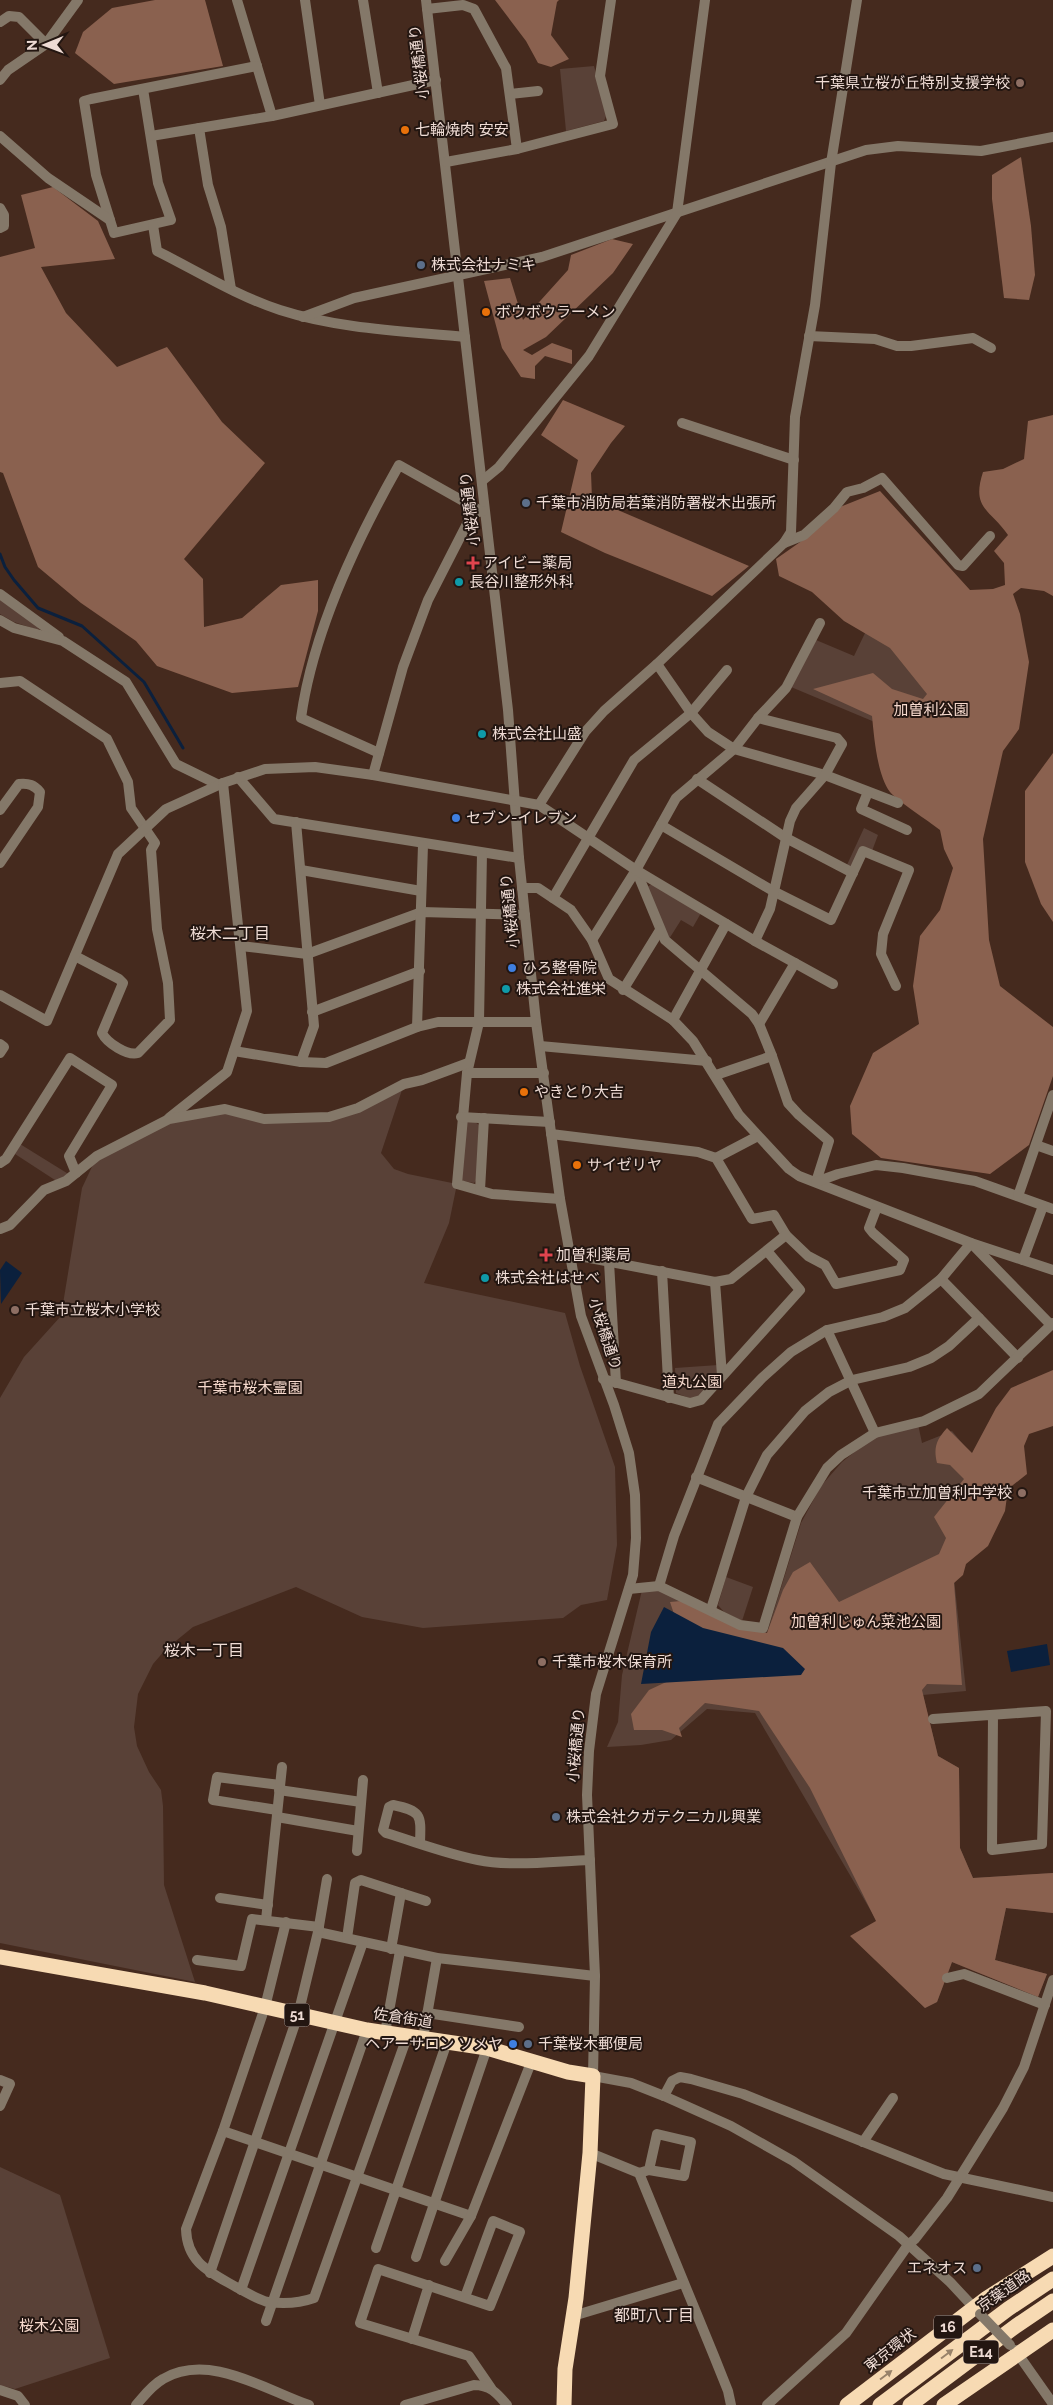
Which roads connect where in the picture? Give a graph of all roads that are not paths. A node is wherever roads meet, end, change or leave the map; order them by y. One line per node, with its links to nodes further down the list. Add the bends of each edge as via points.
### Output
1 (78, 0): 10 (street)
2 (237, 0): 11 (street)
3 (305, 0): 18 (street)
4 (363, 0): 16 (street)
5 (611, 0): 24 (street, via 600,76 613,124)
6 (704, 0): 28 (street)
7 (857, 0): 26 (street)
8 (427, 4): 13 (street, 小桜橋通り); 17 (street, via 463,5 474,9 506,68)
9 (0, 22): 10 (street, via 9,16 19,17)
10 (46, 44): 12 (street, via 8,70)
11 (258, 66): 14 (street); 19 (street)
12 (0, 80)
13 (436, 80): 16 (street); 25 (street, 小桜橋通り)
14 (143, 89): 22 (street); 29 (street, via 84,102 96,175)
15 (538, 92): 17 (street)
16 (378, 93): 18 (street)
17 (510, 94): 24 (street)
18 (320, 105): 19 (street)
19 (272, 116): 20 (street)
20 (199, 128): 22 (street); 33 (street, via 208,185 221,227)
21 (0, 136): 29 (street, via 48,178)
22 (151, 136): 30 (street, via 158,183 170,220)
23 (1053, 137): 26 (street, via 981,151 880,148)
24 (517, 149): 25 (street)
25 (446, 162): 32 (street, 小桜橋通り)
26 (831, 163): 28 (street); 35 (street)
27 (0, 208): 31 (street, via 4,214 4,226)
28 (677, 213): 32 (street, via 542,257); 40 (street, via 589,356 499,467)
29 (110, 220): 30 (street, via 114,233)
30 (153, 225): 33 (street, via 156,251)
31 (0, 228)
32 (458, 274): 34 (street, via 354,298); 36 (street, 小桜橋通り)
33 (230, 289): 34 (street, via 278,310)
34 (303, 316): 36 (street, via 355,326)
35 (810, 336): 37 (street, via 875,339 904,346 973,338); 39 (street, via 795,417)
36 (465, 337): 40 (street, 小桜橋通り)
37 (992, 348)
38 (682, 423): 39 (street)
39 (794, 460): 43 (street, via 791,532)
40 (482, 481): 41 (street, 小桜橋通り)
41 (483, 511): 54 (street, via 472,514 428,600 403,667); 54 (street, via 399,465 368,520 327,619 305,689 301,718); 61 (street, 小桜橋通り, via 508,710)
42 (990, 536): 43 (street, via 963,566 958,565 882,478 847,492 804,535)
43 (784, 543): 48 (street)
44 (0, 594): 47 (street)
45 (0, 620): 47 (street, via 14,628)
46 (820, 623): 52 (street, via 786,688)
47 (64, 641): 59 (street, via 126,682 176,764)
48 (657, 664): 51 (street); 63 (street, via 585,732)
49 (728, 670): 51 (street)
50 (0, 683): 67 (street, via 20,681 107,739 128,782 131,808)
51 (691, 713): 53 (street, via 708,732); 70 (street, via 634,760)
52 (758, 718): 53 (street); 56 (street, via 837,738 842,744)
53 (734, 749): 56 (street); 58 (street)
54 (379, 753): 55 (street)
55 (373, 774): 57 (street, via 315,767 265,769); 61 (street)
56 (825, 775): 60 (street); 69 (street, via 796,808)
57 (238, 777): 59 (street); 65 (street, via 274,819)
58 (696, 779): 66 (street, via 676,798); 69 (street)
59 (221, 784): 67 (street, via 166,809); 89 (street)
60 (868, 792): 62 (street); 68 (street, via 861,809)
61 (514, 800): 63 (street); 73 (street, 小桜橋通り)
62 (898, 803)
63 (539, 805): 70 (street)
64 (0, 810): 74 (street, via 19,784 28,783 40,792 38,807)
65 (296, 822): 71 (street); 75 (street)
66 (661, 824): 76 (street); 80 (street)
67 (144, 829): 91 (street, via 118,854); 91 (street, via 155,843 151,850 157,929 168,983 170,1020 138,1053 129,1053 105,1039 102,1033 123,983)
68 (907, 830)
69 (786, 838): 77 (street); 80 (street)
70 (588, 839): 76 (street); 81 (street)
71 (423, 844): 72 (street); 79 (street)
72 (482, 853): 73 (street); 83 (street)
73 (519, 858): 78 (street, 小桜橋通り)
74 (0, 863)
75 (301, 870): 79 (street); 90 (street)
76 (636, 870): 85 (street); 86 (street); 87 (street)
77 (853, 873): 80 (street, via 831,920); 96 (street, via 863,852 909,870 883,934 881,954)
78 (522, 888): 81 (street, via 538,888); 84 (street, 小桜橋通り)
79 (421, 891): 82 (street)
80 (773, 891): 88 (street, via 770,909)
81 (553, 898): 87 (street, via 571,910)
82 (422, 912): 83 (street); 90 (street); 94 (street)
83 (480, 914): 84 (street); 101 (street)
84 (525, 915): 102 (street, 小桜橋通り)
85 (726, 924): 88 (street); 93 (street)
86 (660, 930): 93 (street, via 665,940); 97 (street)
87 (592, 940): 97 (street, via 610,979)
88 (755, 941): 92 (street)
89 (241, 946): 90 (street); 107 (street, via 247,1012)
90 (307, 954): 99 (street)
91 (75, 956): 98 (street, via 47,1021)
92 (795, 963): 95 (street); 103 (street)
93 (700, 969): 100 (street); 103 (street, via 752,1014)
94 (420, 971): 99 (street); 104 (street)
95 (833, 984)
96 (896, 986)
97 (624, 990): 100 (street)
98 (0, 995)
99 (312, 1012): 111 (street, via 314,1026)
100 (673, 1020): 110 (street)
101 (479, 1022): 102 (street); 104 (street, via 438,1022); 112 (street)
102 (536, 1022): 106 (street, 小桜橋通り)
103 (759, 1024): 109 (street)
104 (417, 1028): 111 (street, via 326,1063)
105 (0, 1044): 108 (street, via 4,1047)
106 (540, 1046): 110 (street); 113 (street, 小桜橋通り)
107 (234, 1051): 111 (street); 118 (street, via 227,1072)
108 (0, 1053)
109 (772, 1056): 114 (street); 127 (street, via 788,1103 798,1116 829,1140)
110 (707, 1061): 114 (street)
111 (301, 1062)
112 (467, 1068): 113 (street); 116 (street); 118 (street, via 404,1084 358,1108 329,1117 264,1118 225,1109)
113 (544, 1073): 119 (street, 小桜橋通り)
114 (716, 1075): 121 (street)
115 (1053, 1095): 122 (street)
116 (461, 1117): 117 (street); 128 (street, via 457,1184)
117 (484, 1118): 119 (street); 128 (street)
118 (169, 1119): 126 (street, via 97,1156)
119 (550, 1122): 120 (street, 小桜橋通り)
120 (551, 1134): 124 (street, via 698,1152); 130 (street, 小桜橋通り)
121 (756, 1137): 124 (street); 127 (street, via 789,1170)
122 (1036, 1145): 123 (street); 129 (street)
123 (1053, 1151)
124 (716, 1158): 135 (street, via 752,1219 774,1215)
125 (0, 1163): 126 (street, via 6,1159 70,1058 112,1085 69,1156)
126 (76, 1173): 134 (street, via 44,1190 10,1225)
127 (816, 1182): 129 (street, via 876,1165 975,1181); 132 (street)
128 (480, 1190): 130 (street, via 492,1194)
129 (1018, 1196): 131 (street)
130 (560, 1198): 138 (street, 小桜橋通り)
131 (1042, 1206): 133 (street); 139 (street)
132 (877, 1207): 135 (street, via 869,1228 904,1260 900,1270 836,1284 825,1264 808,1256); 136 (street)
133 (1053, 1210)
134 (0, 1228)
135 (786, 1235): 137 (street)
136 (971, 1243): 139 (street); 143 (street); 146 (street)
137 (767, 1252): 144 (street, via 731,1279); 149 (street, via 800,1290)
138 (569, 1254): 140 (street); 150 (street, 小桜橋通り, via 581,1316)
139 (1023, 1260): 142 (street)
140 (609, 1262): 141 (street); 152 (street)
141 (662, 1270): 144 (street); 153 (street)
142 (1053, 1270)
143 (941, 1280): 145 (street); 147 (street, via 904,1308 883,1317)
144 (715, 1282): 149 (street)
145 (978, 1318): 148 (street); 151 (street, via 931,1358 909,1367)
146 (1052, 1324): 148 (street)
147 (827, 1330): 151 (street); 155 (street, via 791,1352 718,1424)
148 (1018, 1358): 154 (street, via 979,1394 959,1406 924,1421)
149 (722, 1375): 153 (street, via 701,1400 690,1403)
150 (603, 1379): 152 (street); 159 (street, 小桜橋通り, via 629,1454 635,1495 636,1538)
151 (852, 1380): 154 (street); 156 (street, via 805,1411 767,1455)
152 (616, 1383): 153 (street)
153 (669, 1398)
154 (875, 1433): 157 (street, via 827,1468)
155 (696, 1477): 156 (street); 158 (street)
156 (746, 1496): 157 (street); 160 (street)
157 (797, 1517): 160 (street, via 763,1628 740,1625)
158 (659, 1586): 159 (street); 160 (street)
159 (629, 1589): 172 (street, 小桜橋通り, via 596,1694 587,1795)
160 (711, 1609)
161 (993, 1715): 162 (street); 163 (street, via 1046,1711); 163 (street, via 992,1850 1042,1844)
162 (933, 1719)
163 (1049, 1763)
164 (282, 1767): 166 (street)
165 (363, 1780): 167 (street)
166 (280, 1787): 167 (street); 168 (street); 168 (street, via 217,1777 213,1800)
167 (361, 1802): 169 (street)
168 (277, 1814): 169 (street); 177 (street)
169 (358, 1831): 171 (street)
170 (420, 1844): 170 (street, via 382,1830 389,1807 412,1809 418,1814); 172 (street, via 479,1861)
171 (357, 1851)
172 (590, 1860): 187 (street, 小桜橋通り)
173 (327, 1879): 180 (street)
174 (401, 1893): 176 (street); 181 (street, via 358,1880); 183 (street)
175 (220, 1898): 177 (street)
176 (426, 1901)
177 (268, 1905): 178 (street)
178 (266, 1920): 179 (street); 186 (street, via 252,1918 240,1966)
179 (286, 1922): 180 (street); 191 (street)
180 (319, 1930): 181 (street); 193 (street)
181 (347, 1938): 182 (street)
182 (363, 1942): 183 (street); 194 (street)
183 (395, 1950): 184 (street); 197 (street)
184 (437, 1958): 187 (street); 192 (street)
185 (1, 1960): 191 (highway, 佐倉街道 / 51, via 204,1993)
186 (197, 1960)
187 (595, 1976): 203 (street, 小桜橋通り)
188 (947, 1978): 190 (street, via 964,1974)
189 (1053, 1980): 190 (street)
190 (1045, 2005): 216 (street, via 1024,2068)
191 (265, 2007): 193 (highway, 佐倉街道 / 51); 208 (street)
192 (427, 2013): 195 (street); 199 (street)
193 (298, 2015): 194 (highway, 佐倉街道 / 51); 209 (street)
194 (335, 2023): 196 (highway, 佐倉街道 / 51); 212 (street)
195 (519, 2027)
196 (367, 2030): 197 (highway, 佐倉街道 / 51); 213 (street)
197 (385, 2033): 198 (highway, 佐倉街道 / 51)
198 (407, 2036): 199 (highway, 佐倉街道 / 51); 215 (street)
199 (423, 2038): 200 (highway, 佐倉街道 / 51)
200 (447, 2042): 201 (highway, 佐倉街道 / 51); 217 (street)
201 (487, 2048): 202 (highway, 佐倉街道 / 51); 219 (street)
202 (532, 2060): 203 (highway, 佐倉街道 / 51); 220 (street)
203 (593, 2076): 205 (street, via 631,2083); 211 (highway)
204 (0, 2080): 207 (street, via 10,2084)
205 (664, 2096): 210 (street, via 672,2081 680,2077 691,2079 744,2094); 221 (street, via 731,2126 793,2161)
206 (893, 2098): 210 (street)
207 (0, 2106)
208 (223, 2131): 209 (street); 226 (street, via 186,2229 191,2252)
209 (255, 2142): 212 (street); 226 (street)
210 (863, 2142): 216 (street)
211 (590, 2153): 214 (street); 235 (highway)
212 (289, 2154): 213 (street); 230 (street)
213 (321, 2165): 215 (street); 233 (street)
214 (644, 2172): 214 (street, via 684,2176 691,2142 657,2134); 228 (street)
215 (359, 2178): 217 (street); 233 (street, via 314,2298 301,2303)
216 (959, 2178): 218 (street); 221 (street)
217 (396, 2190): 219 (street); 222 (street)
218 (1053, 2197)
219 (434, 2204): 220 (street); 224 (street)
220 (471, 2216): 225 (street)
221 (908, 2245): 234 (street); 250 (street, via 846,2333)
222 (376, 2248)
223 (1053, 2256): 234 (highway, 東京環状 / 16)
224 (416, 2257)
225 (445, 2261)
226 (210, 2273): 230 (street)
227 (1053, 2279): 252 (highway, 京葉道路 / E14, one-way to 227)
228 (683, 2283): 235 (street); 249 (street, via 725,2382)
229 (429, 2285): 231 (street); 238 (street); 238 (street, via 378,2269 360,2323)
230 (241, 2290): 233 (street)
231 (465, 2297): 231 (street, via 490,2306 520,2232 493,2221)
232 (1053, 2301): 253 (highway, E14)
233 (272, 2302): 236 (street)
234 (977, 2311): 239 (street, bridge); 251 (highway, 東京環状 / 16, one-way to 234)
235 (573, 2316): 248 (highway, via 565,2369)
236 (266, 2321)
237 (1053, 2330): 239 (highway)
238 (412, 2339): 240 (street, via 469,2356)
239 (1014, 2349): 242 (street); 254 (highway)
240 (491, 2388): 246 (street, via 474,2386); 247 (street)
241 (0, 2390): 243 (street, via 18,2396)
242 (1053, 2404)
243 (25, 2405)
244 (136, 2405): 245 (street, via 163,2379 175,2373 203,2370 224,2373)
245 (309, 2405)
246 (405, 2405)
247 (507, 2405)
248 (564, 2405)
249 (731, 2405)
250 (767, 2405)
251 (847, 2405)
252 (880, 2405)
253 (910, 2405)
254 (944, 2405)

